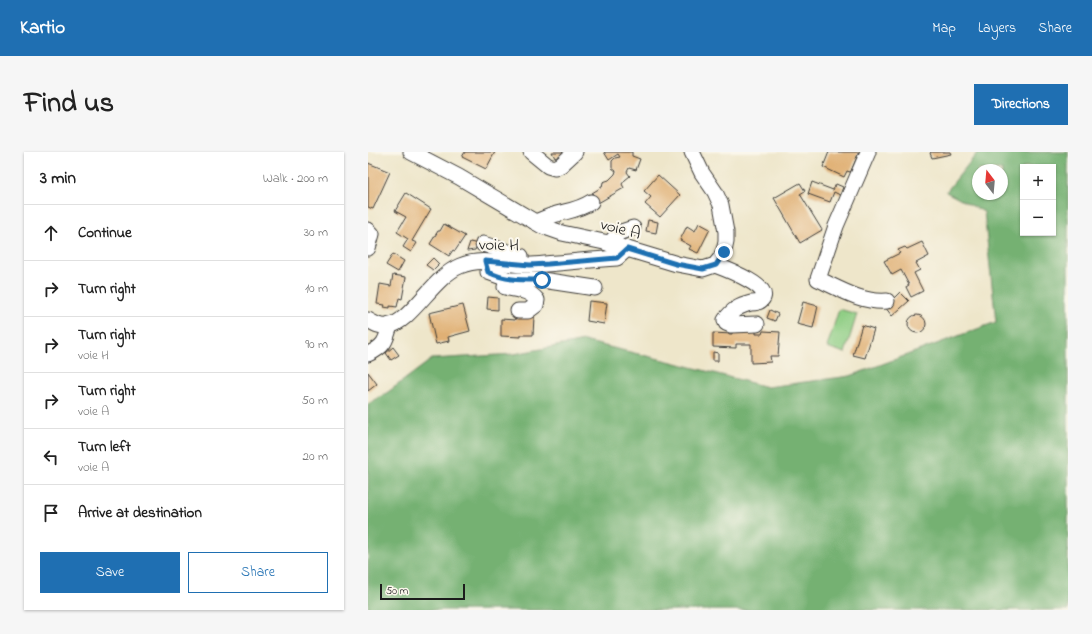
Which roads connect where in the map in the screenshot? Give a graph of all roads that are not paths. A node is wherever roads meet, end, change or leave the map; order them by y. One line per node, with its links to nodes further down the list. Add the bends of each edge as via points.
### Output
1 (411, 152): 7 (street, voie A)
2 (532, 152): 3 (street, via 548,166 555,168)
3 (575, 152)
4 (692, 152): 13 (street, via 715,192 724,219 726,242)
5 (868, 152): 16 (street, via 836,226 818,279 853,296 876,302)
6 (591, 202): 7 (street)
7 (535, 222): 10 (street, voie A, via 562,233)
8 (633, 228): 10 (street, via 618,233)
9 (483, 244): 12 (street)
10 (610, 244): 11 (street, voie A)
11 (627, 249): 12 (street, voie H, via 617,258); 13 (street, voie A, via 693,268 703,269)
12 (539, 264): 14 (street, voie H)
13 (716, 265): 19 (street, via 752,282 764,293 759,302 734,309 726,322 731,325)
14 (487, 267): 15 (street, via 510,280 542,280); 17 (street, via 489,276 496,284 532,294 536,305 528,311); 20 (street, voie H, via 470,262 447,273 408,314)
15 (595, 288)
16 (887, 301)
17 (518, 311)
18 (368, 320): 20 (street, via 380,326)
19 (757, 324)
20 (390, 325): 21 (street, via 384,344)
21 (368, 354)

